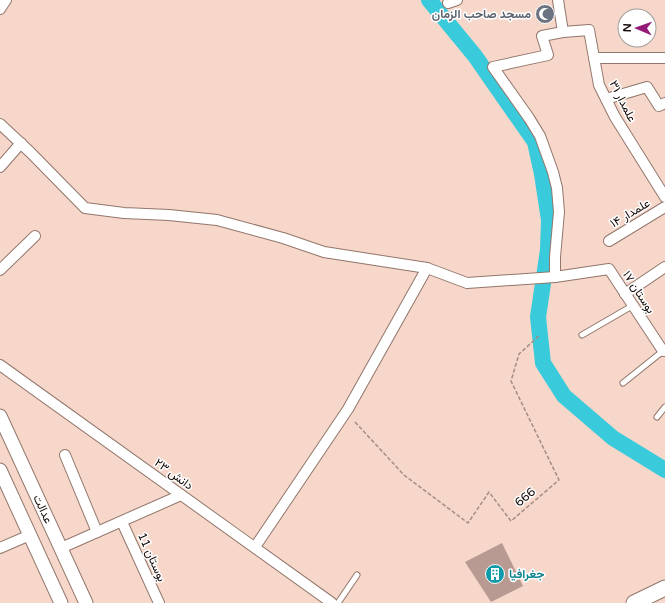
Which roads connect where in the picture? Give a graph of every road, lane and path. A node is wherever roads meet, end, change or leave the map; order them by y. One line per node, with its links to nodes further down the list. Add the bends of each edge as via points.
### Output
1 (6, 0): 3 (street)
2 (558, 0): 4 (street)
3 (0, 10)
4 (563, 32): 5 (street, علمدار ۳۱, via 589,30); 20 (street, علمدار ۳۱, via 542,36 548,55 493,67 540,136 553,172 560,212)
5 (594, 58): 6 (street); 7 (street, علمدار ۳۱)
6 (665, 58)
7 (606, 99): 8 (street, via 647,87 659,106); 12 (street, علمدار ۳۱)
8 (665, 103)
9 (0, 124): 10 (street)
10 (20, 143): 11 (street); 18 (street, via 85,208 217,220 324,252)
11 (0, 167)
12 (661, 181): 13 (street, علمدار ۳۱)
13 (665, 197)
14 (665, 207): 16 (street, علمدار ۱۴)
15 (35, 236): 19 (street)
16 (609, 241)
17 (665, 267): 21 (street)
18 (428, 268): 20 (street, via 467,283); 38 (street, via 348,409)
19 (0, 270)
20 (555, 277): 21 (street, بوستان ۱۷, via 609,269)
21 (625, 294): 22 (street, بوستان ۱۷)
22 (632, 306): 24 (lane); 25 (street, بوستان ۱۷)
23 (540, 335): 31 (path, 666, via 519,354 512,381 559,480 510,521 489,492 468,524 404,475)
24 (582, 335)
25 (664, 351): 27 (lane)
26 (0, 365): 34 (street, دانش ۲۳)
27 (623, 383)
28 (665, 407): 30 (lane)
29 (0, 416): 40 (street, عدالت)
30 (657, 417)
31 (355, 422)
32 (65, 455): 36 (street)
33 (0, 470): 37 (street, عدالت)
34 (182, 495): 35 (street); 38 (street, دانش ۲۳)
35 (122, 522): 36 (street); 45 (street, بوستان 11)
36 (97, 532): 40 (street)
37 (30, 536): 39 (street); 43 (street, عدالت)
38 (255, 547): 46 (street, دانش ۲۳)
39 (0, 548)
40 (61, 548): 44 (street, عدالت)
41 (358, 575): 47 (lane)
42 (665, 588): 48 (main road)
43 (61, 603)
44 (86, 603)
45 (159, 603)
46 (332, 603)
47 (338, 603)
48 (634, 603)

